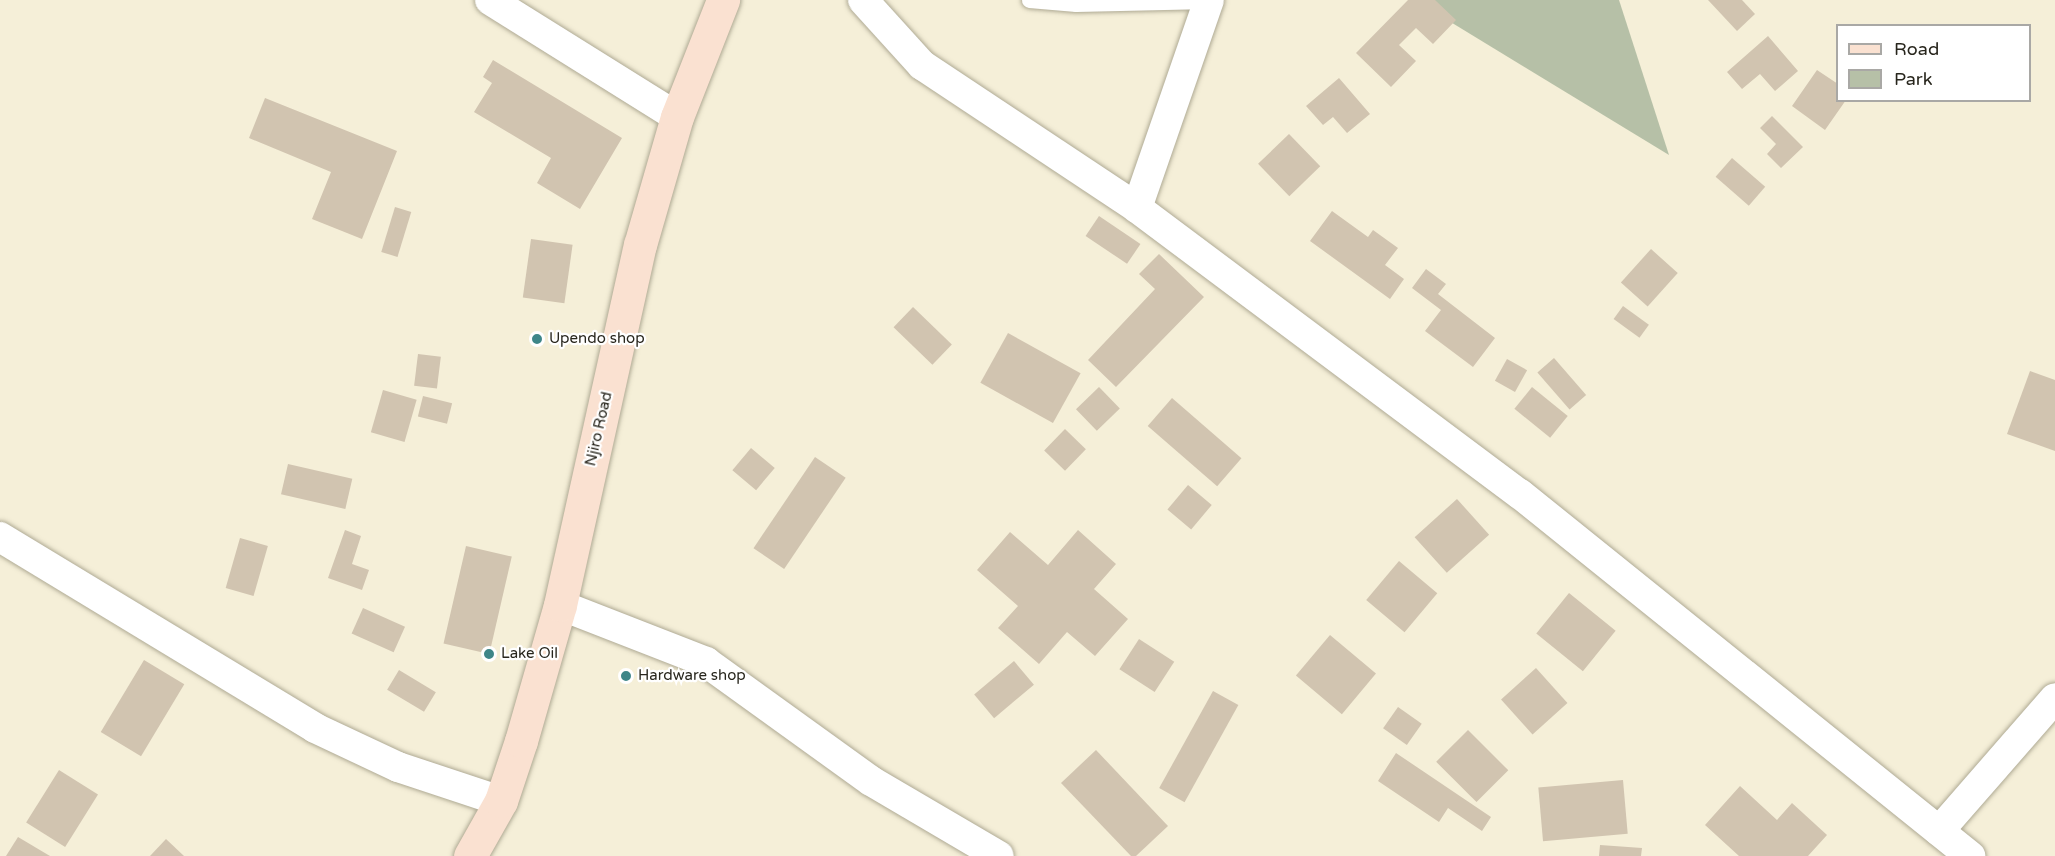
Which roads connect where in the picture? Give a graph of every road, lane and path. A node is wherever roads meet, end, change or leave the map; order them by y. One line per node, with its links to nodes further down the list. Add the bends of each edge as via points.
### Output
1 (490, 0): 6 (street)
2 (723, 0): 6 (street, Njiro Road)
3 (863, 0): 7 (street, via 922,64)
4 (1029, 0): 5 (lane, via 1076,4)
5 (1209, 0): 7 (street)
6 (677, 117): 9 (street, Njiro Road, via 640,245)
7 (1137, 208): 12 (street, via 1520,494)
8 (0, 537): 11 (street, via 315,728 398,767)
9 (560, 605): 11 (street, Njiro Road); 13 (street, via 706,662)
10 (2055, 698): 12 (street)
11 (501, 801): 14 (street, Njiro Road)
12 (1939, 831): 16 (street)
13 (970, 847): 15 (street)
14 (470, 856)
15 (999, 856)
16 (1970, 856)

